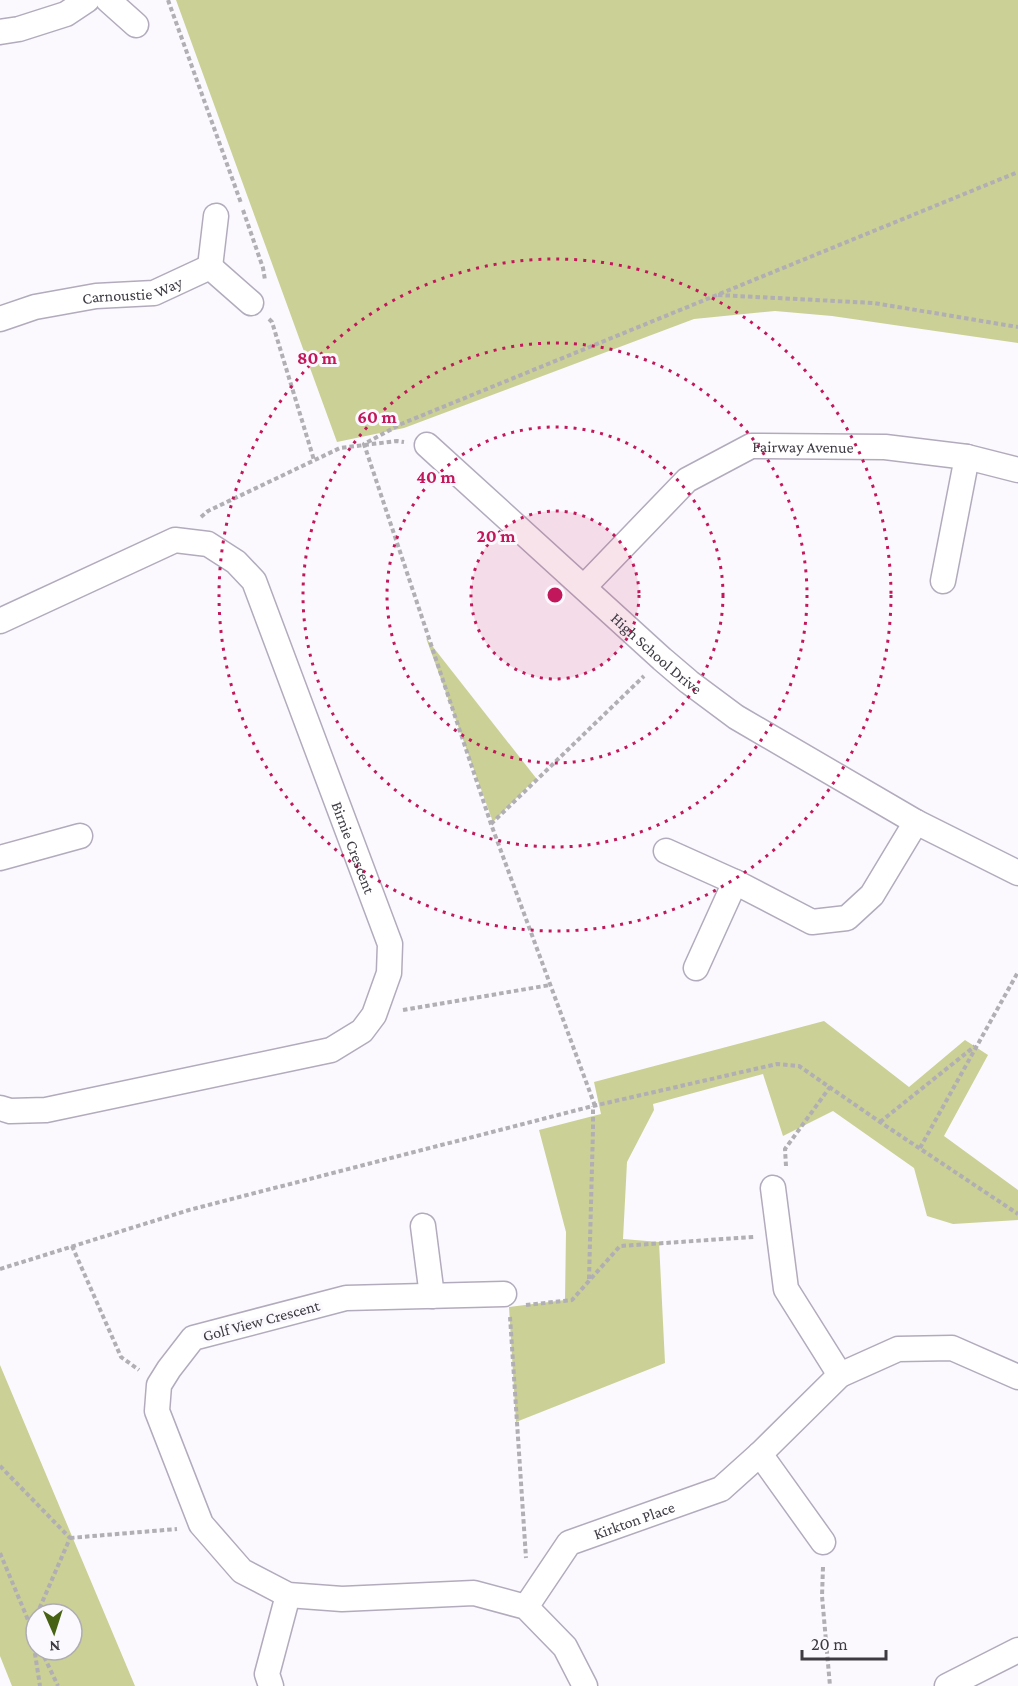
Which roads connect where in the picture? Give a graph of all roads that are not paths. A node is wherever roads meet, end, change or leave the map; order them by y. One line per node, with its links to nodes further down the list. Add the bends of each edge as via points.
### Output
1 (87, 0): 4 (street, via 66,14)
2 (108, 0): 3 (street)
3 (136, 25)
4 (0, 32)
5 (216, 216): 6 (street)
6 (210, 267): 7 (street); 8 (street, Carnoustie Way, via 154,293 96,296 35,307)
7 (263, 301)
8 (0, 319)
9 (427, 445): 13 (street, High School Drive)
10 (967, 457): 11 (street, Fairway Avenue); 12 (street); 13 (street, Fairway Avenue, via 885,447 751,446 687,480)
11 (1018, 470)
12 (943, 581)
13 (584, 587): 15 (street, High School Drive, via 689,682 736,717)
14 (0, 621): 22 (street, Birnie Crescent, via 175,540 208,544 236,562 254,581 390,944 389,973 374,1015 362,1031 331,1050 46,1110 10,1112)
15 (916, 822): 19 (street, High School Drive); 20 (street, via 872,895 848,918 812,922)
16 (80, 836): 18 (street)
17 (666, 851): 20 (street)
18 (0, 858)
19 (1018, 873)
20 (735, 882): 21 (street)
21 (696, 968)
22 (0, 1108)
23 (774, 1196): 27 (street, via 786,1289)
24 (423, 1226): 25 (street)
25 (432, 1296): 26 (street, Golf View Crescent); 31 (street, Golf View Crescent, via 346,1298 194,1338 159,1385 157,1411 201,1524 242,1571)
26 (507, 1300)
27 (840, 1375): 28 (street, Kirkton Place, via 898,1349 952,1348); 29 (street, Kirkton Place)
28 (1018, 1377)
29 (760, 1454): 30 (street); 32 (street, Kirkton Place, via 721,1489 570,1543)
30 (824, 1542)
31 (288, 1595): 32 (street, via 342,1599 474,1593); 34 (street, via 267,1674)
32 (532, 1598): 35 (street)
33 (1018, 1650): 36 (street)
34 (271, 1686)
35 (585, 1686)
36 (946, 1686)

